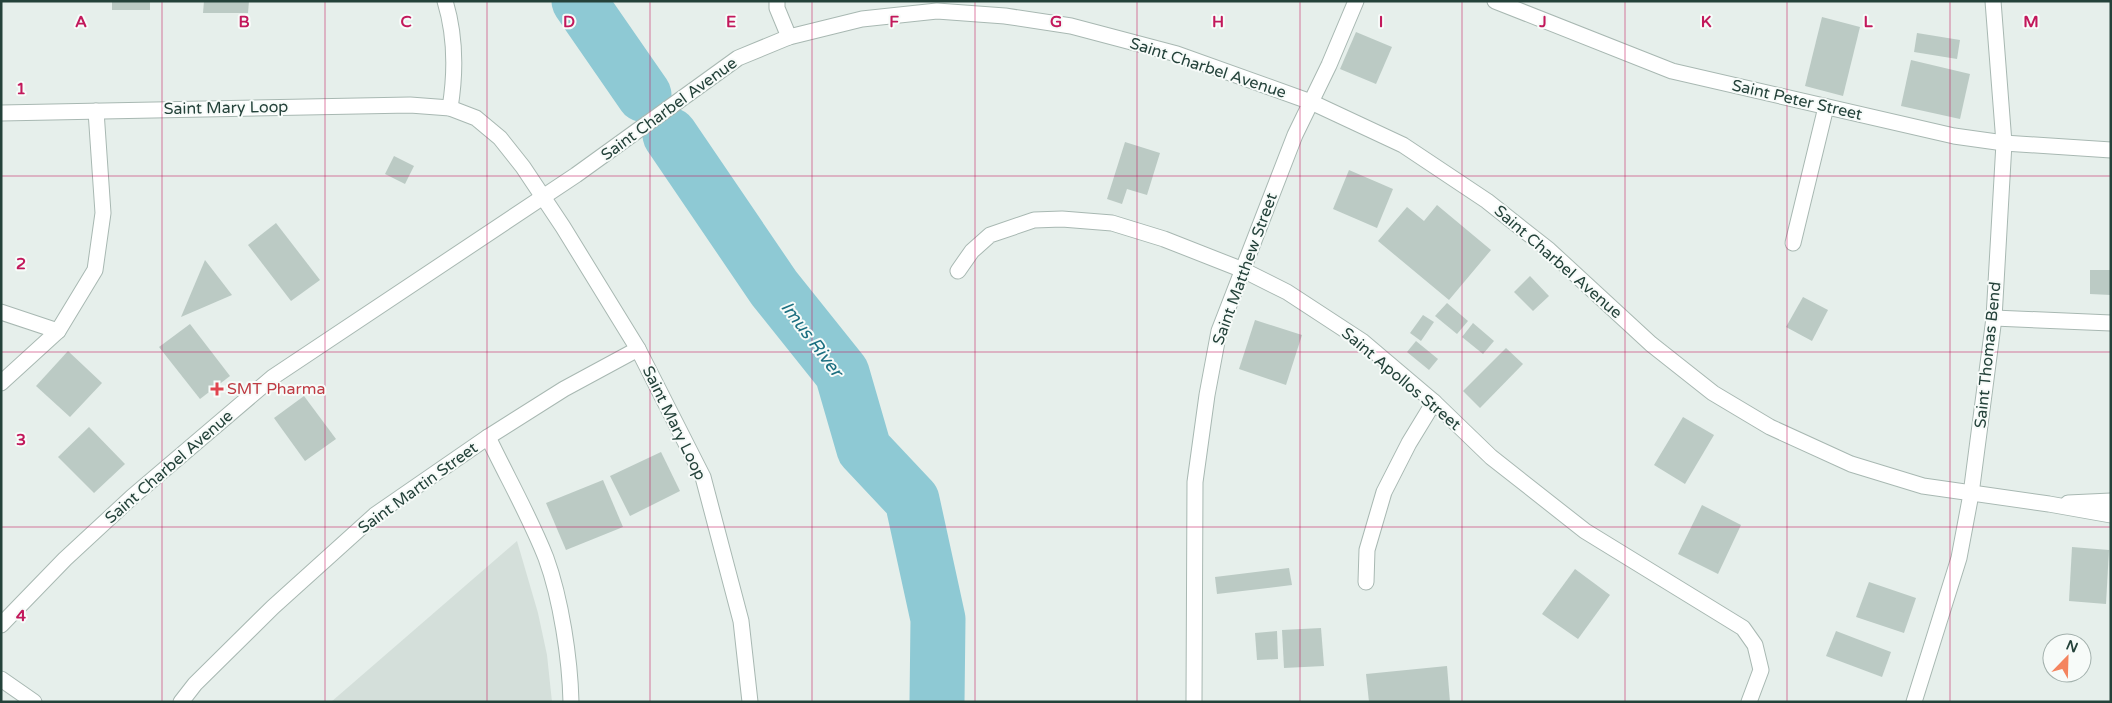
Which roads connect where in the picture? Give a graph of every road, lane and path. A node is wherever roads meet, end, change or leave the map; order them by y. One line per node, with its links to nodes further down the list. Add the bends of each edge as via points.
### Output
1 (445, 1): 9 (street, via 455,48)
2 (776, 1): 6 (street)
3 (1356, 1): 7 (street, Saint Matthew Street)
4 (1495, 1): 8 (street, Saint Peter Street, via 1672,71)
5 (1993, 1): 12 (street, Saint Thomas Bend)
6 (789, 37): 7 (street, Saint Charbel Avenue, via 862,19 918,13 1004,16 1071,26 1177,54); 14 (street, Saint Charbel Avenue, via 738,58)
7 (1311, 102): 16 (street, Saint Matthew Street); 26 (street, Saint Charbel Avenue, via 1403,145 1487,201 1549,250 1658,350 1713,393 1770,427 1851,464 1923,486)
8 (1826, 107): 12 (street, Saint Peter Street, via 1954,136); 15 (street)
9 (450, 108): 10 (street, Saint Mary Loop, via 410,105); 14 (street, Saint Mary Loop, via 476,118 500,138)
10 (96, 111): 11 (street, Saint Mary Loop); 21 (street, via 104,213 95,270)
11 (1, 113)
12 (2004, 143): 13 (street, Saint Peter Street); 19 (street, Saint Thomas Bend)
13 (2111, 150)
14 (543, 197): 22 (street, Saint Mary Loop); 31 (street, Saint Charbel Avenue, via 273,377 65,558)
15 (1793, 243)
16 (1243, 270): 17 (street, Saint Apollos Street, via 1164,239 1112,223 1062,219 1034,220 990,235 972,251); 24 (street, Saint Apollos Street, via 1286,292 1362,341); 37 (street, Saint Matthew Street, via 1219,331 1195,482)
17 (958, 271)
18 (1, 312): 21 (street)
19 (1994, 318): 20 (street); 26 (street, Saint Thomas Bend)
20 (2111, 323)
21 (58, 331): 23 (street)
22 (638, 349): 25 (street, Saint Martin Street, via 564,389); 36 (street, Saint Mary Loop, via 703,477 741,620)
23 (1, 383)
24 (1434, 402): 30 (street, via 1384,492 1367,550); 38 (street, Saint Apollos Street, via 1491,457 1585,531 1744,628 1755,645 1761,670)
25 (488, 437): 34 (street, Saint Martin Street, via 375,515 272,607); 35 (street, via 546,559 559,608)
26 (1970, 494): 28 (street, Saint Charbel Avenue); 39 (street, Saint Thomas Bend, via 1959,558)
27 (2111, 501): 28 (street, Saint Charbel Avenue)
28 (2049, 504): 29 (street, Saint Charbel Avenue)
29 (2111, 515)
30 (1366, 582)
31 (1, 625)
32 (1, 679): 33 (street)
33 (34, 702)
34 (181, 702)
35 (571, 702)
36 (750, 702)
37 (1194, 702)
38 (1749, 702)
39 (1914, 702)

